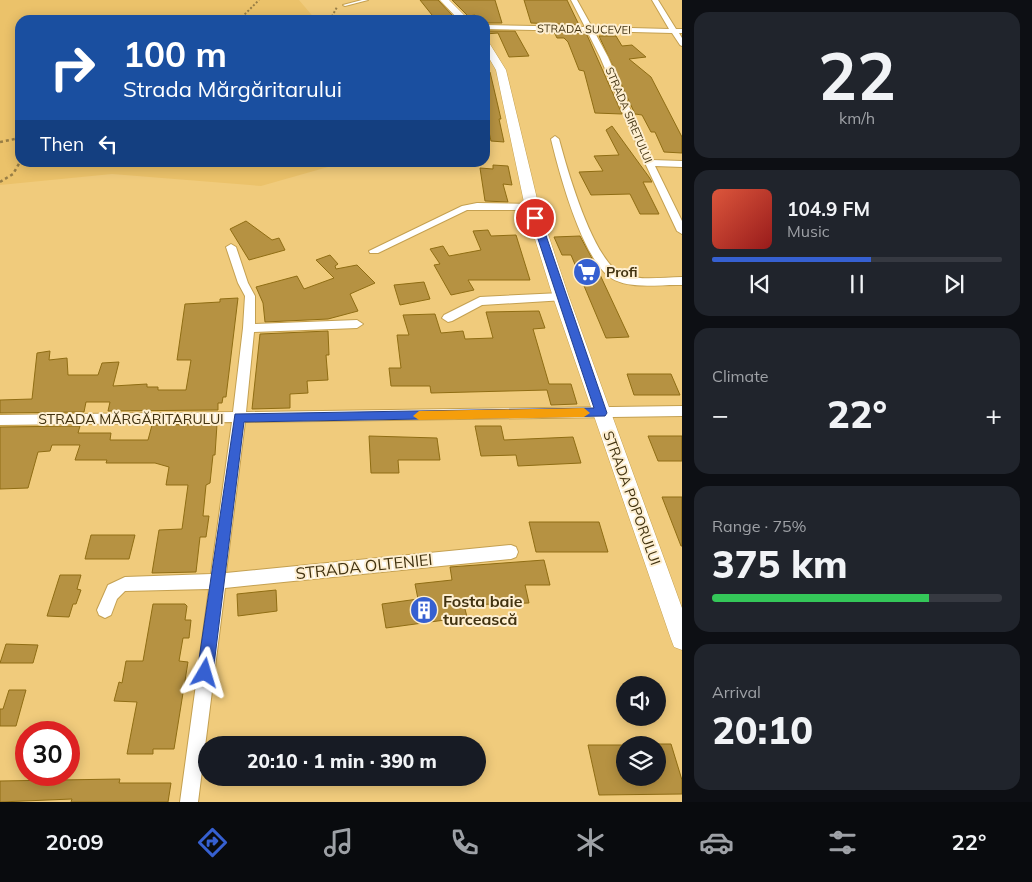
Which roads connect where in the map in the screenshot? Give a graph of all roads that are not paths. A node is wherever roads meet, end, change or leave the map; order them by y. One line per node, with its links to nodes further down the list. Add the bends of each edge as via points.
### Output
1 (366, 0): 5 (lane)
2 (444, 0): 6 (street)
3 (574, 0): 8 (street, STRADA SIRETULUI)
4 (655, 0): 9 (street)
5 (344, 5)
6 (459, 15)
7 (490, 27): 8 (street, STRADA SUCEVEI)
8 (588, 28): 9 (street, STRADA SUCEVEI); 14 (street, STRADA SIRETULUI, via 604,57)
9 (674, 31): 10 (street, STRADA SUCEVEI); 11 (street)
10 (682, 31)
11 (682, 44)
12 (490, 51): 16 (street, STRADA POPORULUI, via 503,79)
13 (555, 139): 20 (street, via 573,197 593,246 606,268 622,278)
14 (649, 163): 15 (street); 17 (street, STRADA SIRETULUI)
15 (682, 164)
16 (532, 206): 19 (street, via 465,208); 21 (street, STRADA POPORULUI)
17 (682, 231)
18 (231, 247): 24 (street, via 250,296)
19 (374, 251)
20 (682, 281)
21 (561, 297): 22 (street, via 480,301); 26 (street, STRADA POPORULUI)
22 (448, 318)
23 (357, 324): 24 (street)
24 (249, 328): 27 (street)
25 (682, 411): 26 (street, STRADA MĂRGĂRITARULUI)
26 (601, 413): 27 (street, STRADA MĂRGĂRITARULUI); 32 (street, STRADA POPORULUI)
27 (239, 418): 28 (street, STRADA MĂRGĂRITARULUI); 30 (street)
28 (0, 420)
29 (511, 552): 30 (street, STRADA OLTENIEI)
30 (217, 581): 31 (street, STRADA OLTENIEI, via 115,586); 33 (street)
31 (105, 610)
32 (682, 639)
33 (189, 802)

